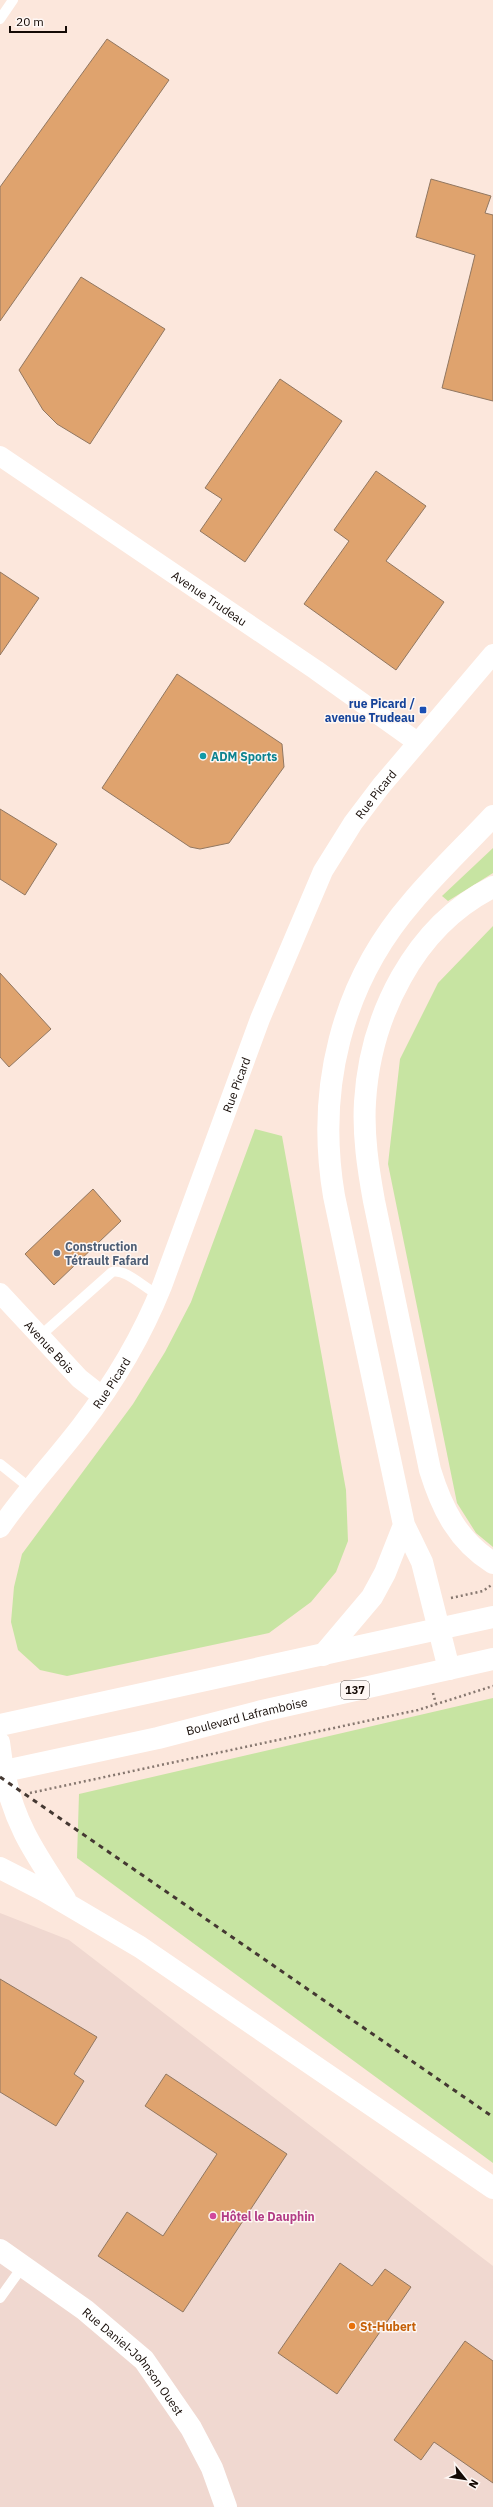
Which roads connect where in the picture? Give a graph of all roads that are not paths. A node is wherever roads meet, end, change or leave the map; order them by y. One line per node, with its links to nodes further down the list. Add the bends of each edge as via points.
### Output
1 (13, 0): 2 (lane)
2 (0, 19)
3 (0, 456): 5 (street, Avenue Trudeau, via 316,670)
4 (493, 654): 5 (street, Rue Picard)
5 (417, 742): 9 (street, Rue Picard, via 353,823 314,888 254,1036)
6 (493, 816): 14 (main road, via 411,902 374,955 348,1007 331,1076 328,1133 333,1187)
7 (493, 887): 16 (main road, via 470,900 445,920 412,960 396,989 372,1056 365,1121 373,1194 430,1470 443,1506 455,1528 468,1544)
8 (0, 1293): 10 (street, Avenue Bois)
9 (159, 1295): 10 (lane, via 124,1272 112,1272); 11 (street, Rue Picard, via 134,1346)
10 (40, 1336): 11 (street, Avenue Bois, via 84,1382)
11 (102, 1396): 13 (street, Rue Picard)
12 (0, 1464): 13 (lane)
13 (30, 1488): 15 (street, Rue Picard)
14 (404, 1525): 18 (main road, via 422,1562); 19 (main road, via 385,1573 372,1597)
15 (0, 1528)
16 (493, 1563)
17 (493, 1617): 18 (main road)
18 (439, 1629): 19 (main road); 21 (main road)
19 (323, 1655): 22 (main road)
20 (493, 1659): 21 (main road, Boulevard Laframboise / 137)
21 (449, 1669): 24 (main road, Boulevard Laframboise / 137)
22 (0, 1725)
23 (0, 1742): 24 (street)
24 (2, 1772): 26 (main road, via 19,1826)
25 (0, 1868): 26 (main road)
26 (68, 1904): 27 (main road, via 179,1973)
27 (493, 2188)
28 (0, 2250): 29 (main road, Rue Daniel-Johnson Ouest)
29 (23, 2266): 30 (lane); 31 (main road, Rue Daniel-Johnson Ouest, via 85,2310 144,2360 191,2428 212,2468)
30 (0, 2298)
31 (226, 2507)

